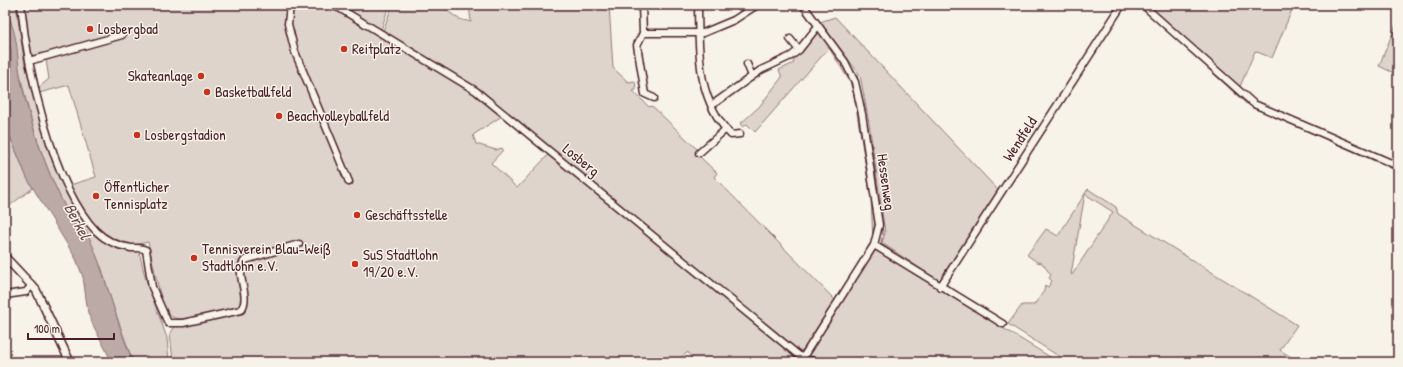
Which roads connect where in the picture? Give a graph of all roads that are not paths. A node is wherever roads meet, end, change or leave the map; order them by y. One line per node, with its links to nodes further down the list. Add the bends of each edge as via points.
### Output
1 (21, 5): 16 (street)
2 (290, 5): 25 (street, via 288,24 294,52)
3 (328, 5): 33 (street, Losberg, via 476,91)
4 (642, 5): 11 (street)
5 (698, 5): 12 (street)
6 (757, 5): 12 (street, via 726,25)
7 (804, 5): 10 (street, Hessenweg)
8 (1122, 5): 30 (street, Wendfeld)
9 (1142, 5): 24 (street, via 1254,104)
10 (818, 26): 15 (street); 27 (street, Hessenweg, via 845,62 855,82 876,206 878,225)
11 (643, 33): 12 (street); 19 (street, via 638,45 645,94)
12 (699, 33): 20 (street, via 701,76)
13 (122, 35): 16 (street)
14 (790, 39): 15 (street)
15 (798, 50): 18 (street)
16 (29, 61): 26 (street, via 52,148 79,208 96,231 108,240 121,246 146,250 152,287 168,323 184,323 241,310 245,300 241,271 245,260)
17 (747, 64): 18 (street)
18 (752, 76): 20 (street)
19 (654, 98)
20 (712, 104): 21 (street, via 718,119)
21 (726, 129): 22 (street, via 731,135); 23 (street)
22 (740, 134)
23 (700, 153)
24 (1398, 166)
25 (348, 182)
26 (299, 244)
27 (874, 245): 30 (street); 33 (street, Hessenweg)
28 (5, 257): 29 (street)
29 (32, 285): 31 (street, via 26,292); 34 (street)
30 (940, 287): 32 (street)
31 (5, 295)
32 (1003, 324)
33 (801, 360): 35 (street)
34 (70, 362)
35 (817, 362)

